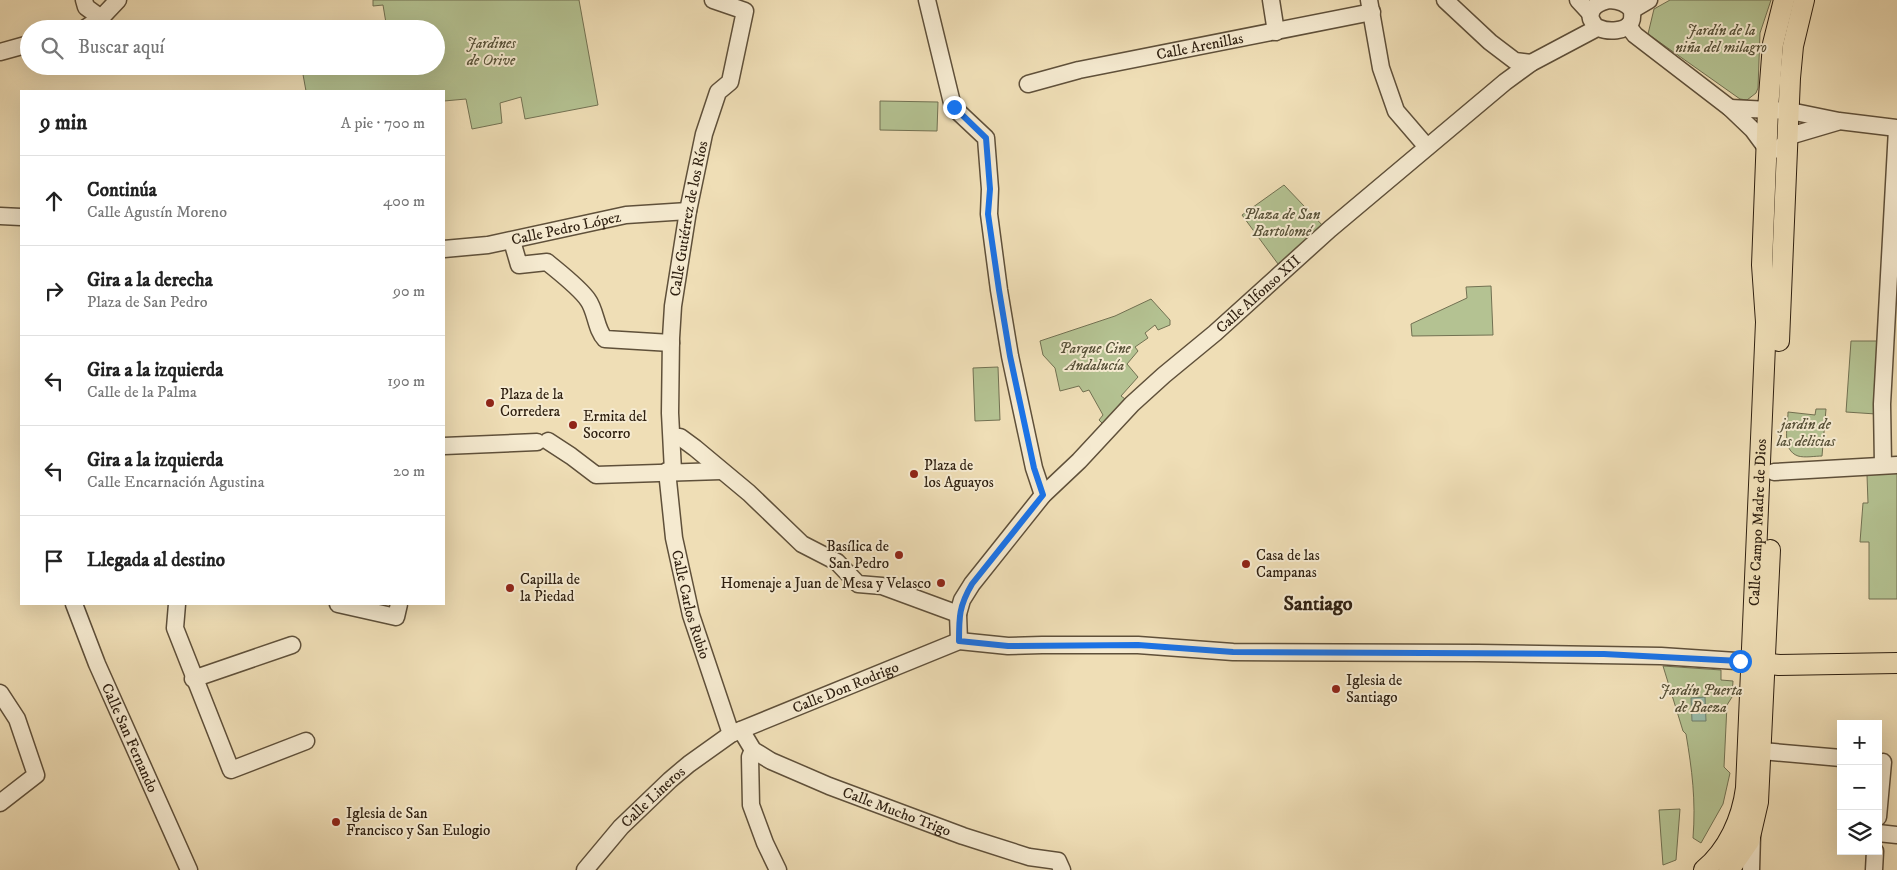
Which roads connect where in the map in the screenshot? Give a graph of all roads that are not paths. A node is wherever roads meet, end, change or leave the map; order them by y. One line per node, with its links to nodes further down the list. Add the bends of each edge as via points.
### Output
1 (84, 0): 13 (street, via 86,7)
2 (118, 0): 13 (street)
3 (713, 0): 29 (street, Calle Gutiérrez de los Ríos, via 745,11 730,82 718,92 704,134)
4 (927, 0): 44 (street, via 954,107 986,138 990,189 988,214 999,290 1012,366)
5 (1271, 0): 16 (street)
6 (1446, 0): 19 (street, via 1515,61)
7 (1578, 0): 12 (street)
8 (1649, 0): 14 (street)
9 (1784, 0): 22 (main road, Calle Campo Madre de Dios, via 1773,44)
10 (1804, 0): 23 (main road, Calle Campo Madre de Dios, via 1793,46)
11 (1371, 6): 16 (street, Calle Arenillas); 27 (street, via 1381,68 1396,111)
12 (1595, 11): 14 (street, via 1619,1 1627,4); 14 (street, via 1609,30 1620,30); 19 (street, Calle Alfonso XII)
13 (101, 18): 15 (street)
14 (1630, 18): 21 (street, via 1635,34)
15 (98, 20)
16 (1276, 32): 20 (street, Calle Arenillas, via 1079,70)
17 (20, 46): 18 (street)
18 (0, 52)
19 (1531, 63): 27 (street, Calle Alfonso XII)
20 (1028, 84)
21 (1730, 108): 22 (street); 28 (street, via 1753,130)
22 (1768, 109): 23 (street); 28 (main road, Calle Campo Madre de Dios)
23 (1790, 111): 24 (street); 26 (main road, Calle Campo Madre de Dios)
24 (1839, 121): 25 (street); 26 (street, via 1806,130)
25 (1897, 128): 36 (street)
26 (1788, 140): 28 (street); 31 (main road, Calle Campo Madre de Dios)
27 (1427, 147): 44 (street, Calle Alfonso XII, via 1132,404)
28 (1769, 155): 31 (street, via 1777,170 1776,200); 52 (main road, Calle Campo Madre de Dios, via 1762,265 1766,331)
29 (688, 211): 33 (street, Calle Pedro López, via 626,215); 35 (street, Calle Gutiérrez de los Ríos, via 673,306)
30 (0, 216): 32 (street)
31 (1784, 216): 43 (main road, Calle Campo Madre de Dios)
32 (20, 217)
33 (512, 240): 34 (street, Calle Pedro López); 35 (street, via 519,265 547,262 588,299 605,339)
34 (445, 249)
35 (671, 344): 38 (street, Calle Gutiérrez de los Ríos)
36 (1890, 403): 37 (street)
37 (1889, 435): 40 (street)
38 (672, 437): 41 (street, Calle Carlos Rubio); 42 (street, via 680,437)
39 (445, 446): 41 (street, via 542,442 571,456 596,475)
40 (1890, 465): 43 (street)
41 (670, 471): 42 (street); 56 (street, Calle Carlos Rubio, via 674,538 691,615)
42 (721, 471): 49 (street, via 802,544 837,562 858,584 882,586)
43 (1774, 472): 52 (main road, Calle Campo Madre de Dios)
44 (1043, 495): 49 (street, Calle Alfonso XII, via 972,584)
45 (74, 605): 68 (street, Calle San Fernando)
46 (177, 605): 54 (street, via 175,628)
47 (348, 605): 48 (street)
48 (398, 610)
49 (958, 614): 50 (street)
50 (959, 641): 52 (street, via 1008,646 1138,645 1250,652 1604,654); 56 (street, Calle Don Rodrigo)
51 (292, 645): 54 (street)
52 (1758, 663): 53 (main road); 59 (main road, Calle Campo Madre de Dios); 72 (main road, Calle Campo Madre de Dios, via 1744,801 1739,820 1729,838)
53 (1897, 663)
54 (194, 679): 57 (street, via 231,770)
55 (0, 693): 62 (street, via 17,719 36,775)
56 (736, 732): 58 (street, Calle Mucho Trigo); 69 (street, Calle Lineros, via 670,780 621,827)
57 (306, 740)
58 (753, 750): 70 (street, via 750,757 751,805); 71 (street, Calle Mucho Trigo, via 829,786 916,819 1029,857 1058,860)
59 (1762, 751): 60 (street); 64 (main road, Calle Campo Madre de Dios)
60 (1837, 758)
61 (1886, 762): 63 (street)
62 (0, 803)
63 (1879, 810)
64 (1752, 832): 73 (main road, Calle Campo Madre de Dios); 74 (street, Calle Campo Madre de Dios)
65 (1882, 833): 66 (street)
66 (1897, 835)
67 (1875, 855): 75 (street)
68 (188, 870)
69 (585, 870)
70 (778, 870)
71 (1062, 870)
72 (1704, 870)
73 (1729, 870)
74 (1751, 870)
75 (1874, 870)

